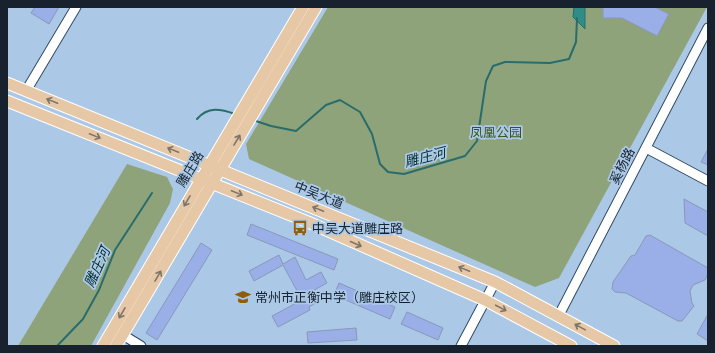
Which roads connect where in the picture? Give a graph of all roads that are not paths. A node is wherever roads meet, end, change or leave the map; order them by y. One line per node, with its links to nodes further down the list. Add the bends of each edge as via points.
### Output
1 (76, 7): 6 (street)
2 (303, 7): 9 (main road, 雕庄路)
3 (316, 7): 10 (main road, 雕庄路, one-way to 3)
4 (708, 28): 8 (street, 奚杨路)
5 (7, 83): 6 (main road, 中吴大道)
6 (26, 91): 9 (main road, 中吴大道, one-way to 6)
7 (7, 101): 11 (main road, one-way to 11)
8 (646, 148): 12 (street); 16 (street, 奚杨路)
9 (209, 165): 10 (main road, 中吴大道); 11 (main road, 雕庄路)
10 (220, 169): 13 (main road, 雕庄路); 14 (main road, 中吴大道, one-way to 10)
11 (200, 178): 13 (main road); 18 (main road, 雕庄路, one-way to 18)
12 (708, 180)
13 (212, 183): 15 (main road, one-way to 15); 17 (main road, 雕庄路, one-way to 13)
14 (495, 282): 15 (street); 16 (main road, 中吴大道)
15 (485, 300): 21 (street); 22 (main road, one-way to 22)
16 (559, 315): 23 (main road, 中吴大道, one-way to 16)
17 (123, 335): 19 (main road, 雕庄路); 20 (street)
18 (103, 346)
19 (116, 346)
20 (141, 346)
21 (461, 346)
22 (571, 346)
23 (614, 346)

